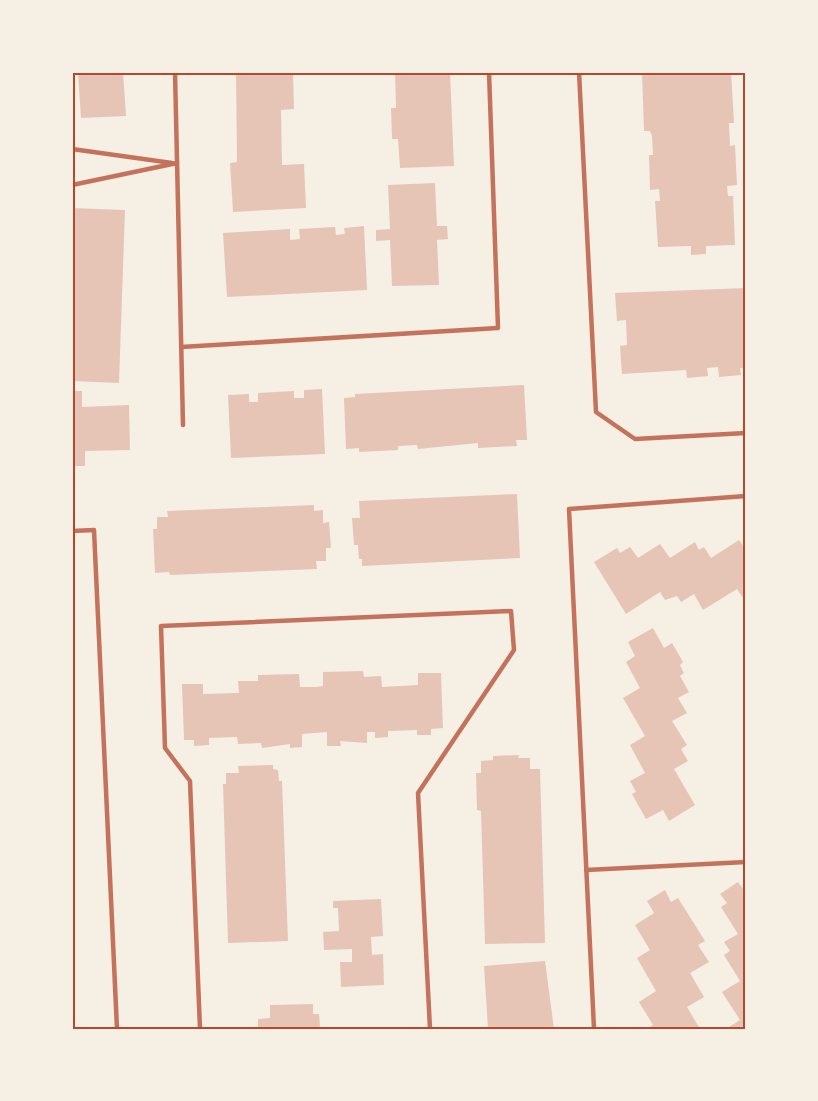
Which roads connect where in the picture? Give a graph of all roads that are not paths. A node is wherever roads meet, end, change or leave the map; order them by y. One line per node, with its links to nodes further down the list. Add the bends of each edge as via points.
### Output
1 (175, 72): 5 (lane)
2 (489, 72): 7 (lane, via 498,328)
3 (579, 72): 9 (lane, via 597,412 635,439)
4 (72, 149): 5 (lane)
5 (177, 163): 6 (lane); 7 (lane)
6 (72, 184)
7 (181, 347): 8 (lane)
8 (183, 425)
9 (746, 434)
10 (746, 496): 13 (lane, via 569,509)
11 (72, 531): 14 (lane, via 94,530)
12 (746, 862): 13 (lane)
13 (586, 870): 17 (lane)
14 (117, 1029)
15 (200, 1029): 16 (lane, via 190,781 165,748 161,626 511,611 514,650 418,793)
16 (430, 1029)
17 (594, 1029)

